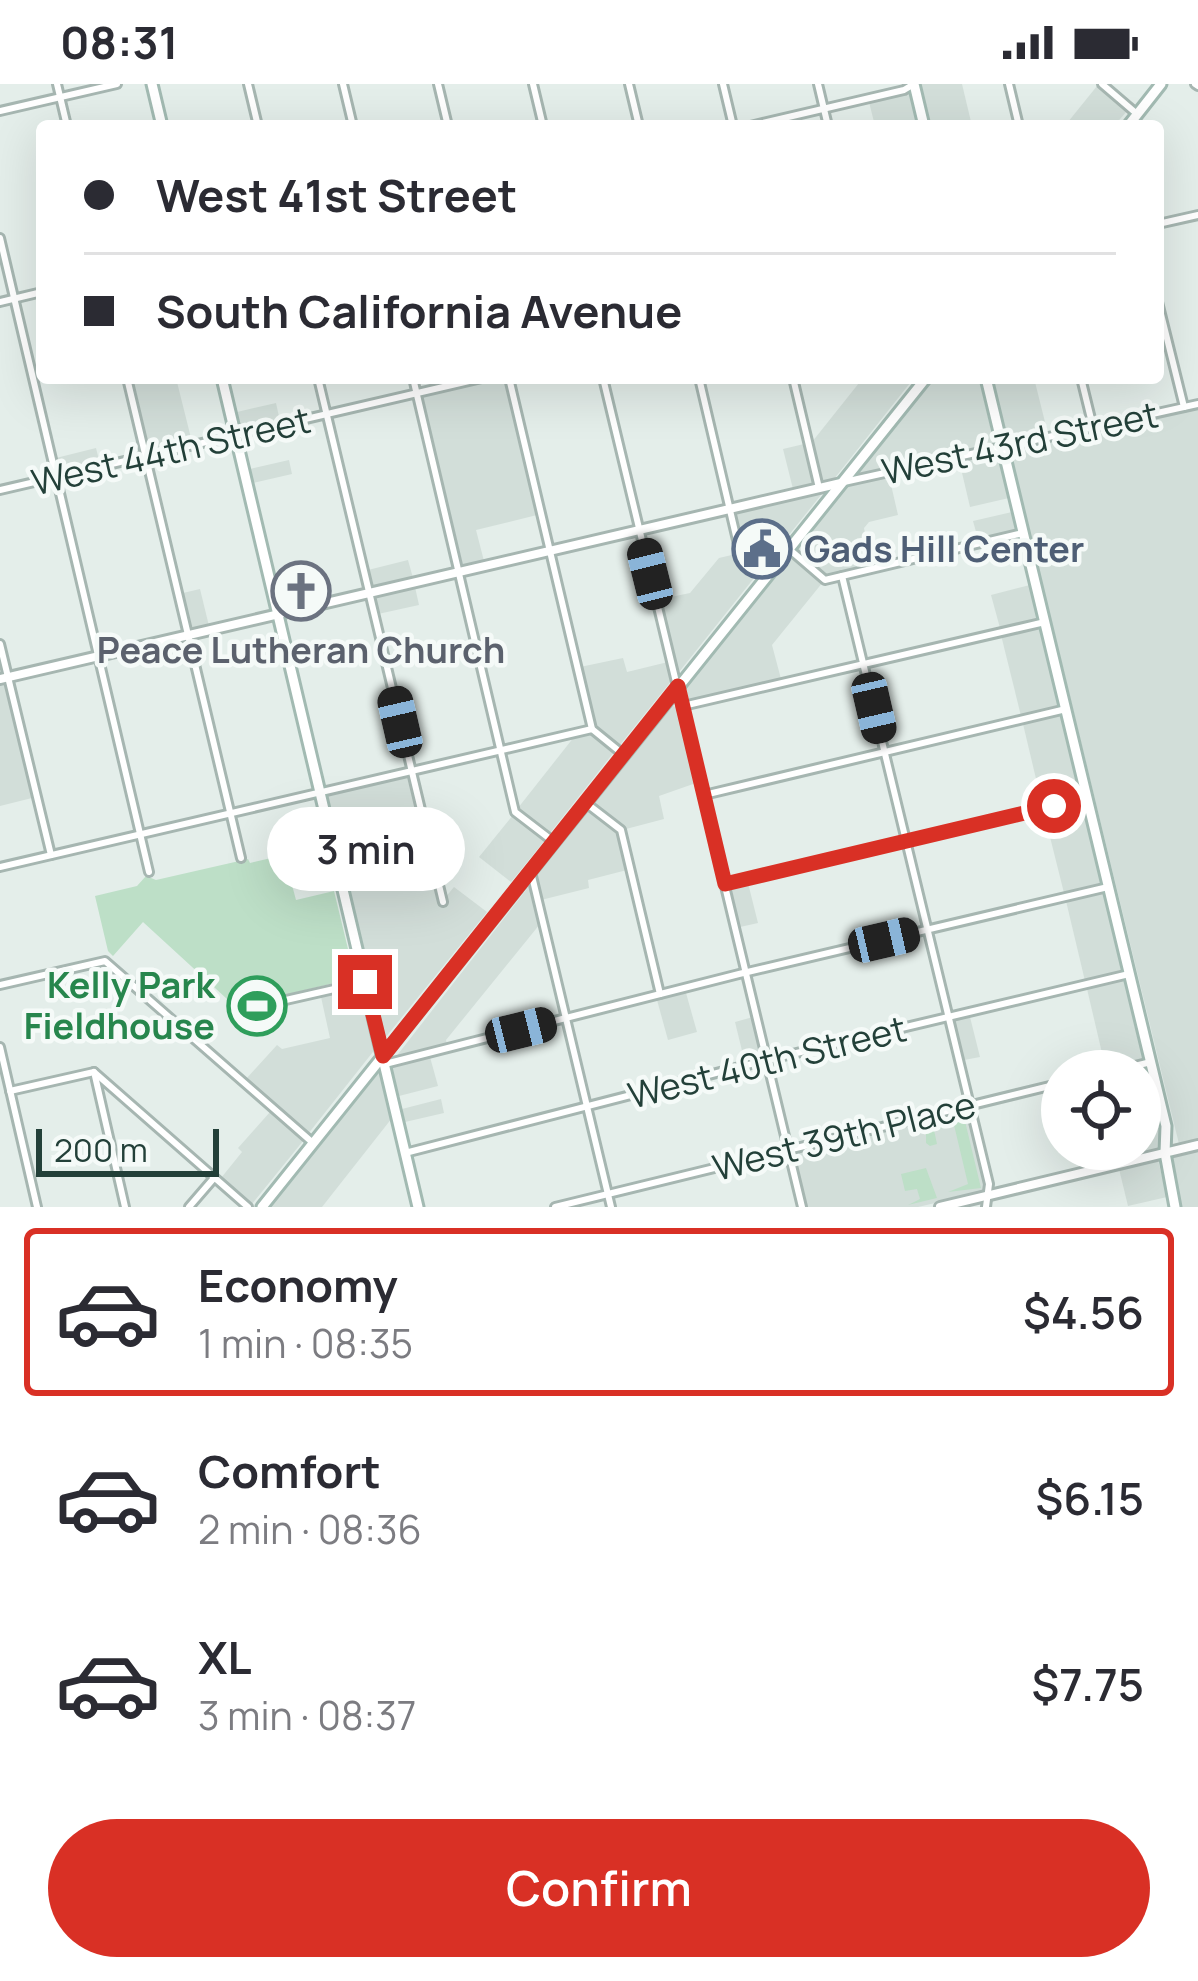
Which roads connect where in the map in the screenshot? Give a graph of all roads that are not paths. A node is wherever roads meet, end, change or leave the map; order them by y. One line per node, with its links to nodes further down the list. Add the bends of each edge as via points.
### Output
1 (58, 84): 15 (street)
2 (117, 84): 15 (street)
3 (152, 84): 20 (main road)
4 (248, 84): 21 (street)
5 (343, 84): 22 (street)
6 (439, 84): 23 (street)
7 (533, 84): 24 (street)
8 (629, 84): 25 (street)
9 (723, 84): 26 (street)
10 (818, 84): 16 (street)
11 (914, 84): 16 (street); 29 (main road)
12 (1009, 84): 30 (street)
13 (1102, 84): 18 (street)
14 (1161, 84): 18 (main road)
15 (61, 97): 17 (street); 19 (street)
16 (824, 109): 27 (street); 28 (street)
17 (0, 111)
18 (1137, 114): 31 (main road)
19 (67, 120)
20 (161, 120)
21 (257, 120)
22 (352, 120)
23 (447, 120)
24 (542, 120)
25 (638, 120)
26 (732, 120)
27 (776, 120)
28 (827, 120)
29 (923, 120)
30 (1018, 120)
31 (1132, 120)
32 (1198, 215): 33 (street)
33 (1164, 223)
34 (0, 238): 36 (street)
35 (36, 294): 36 (street)
36 (14, 299): 37 (street); 59 (street)
37 (0, 302)
38 (1164, 326): 53 (street)
39 (128, 384): 58 (street)
40 (223, 384): 56 (main road)
41 (320, 384): 54 (street)
42 (414, 384): 51 (street)
43 (456, 384): 51 (street, West 44th Street)
44 (509, 384): 67 (street)
45 (604, 384): 64 (street)
46 (700, 384): 63 (street)
47 (794, 384): 61 (street)
48 (916, 384): 60 (main road)
49 (987, 384): 57 (main road)
50 (1083, 384): 55 (street)
51 (416, 393): 54 (street, West 44th Street); 68 (street)
52 (1198, 404): 53 (street, West 43rd Street)
53 (1184, 407): 55 (street, West 43rd Street)
54 (327, 414): 56 (street, West 44th Street); 71 (street)
55 (1094, 428): 57 (street, West 43rd Street)
56 (236, 436): 58 (street, West 44th Street); 72 (main road)
57 (1003, 447): 60 (street, West 43rd Street); 65 (main road)
58 (146, 457): 59 (street, West 44th Street); 74 (street)
59 (56, 477): 62 (street, West 44th Street); 76 (street)
60 (842, 482): 61 (street); 66 (main road)
61 (819, 488): 63 (street)
62 (0, 490)
63 (730, 508): 64 (street); 70 (street, via 740,553)
64 (639, 530): 67 (street); 79 (street)
65 (1023, 533): 69 (street); 73 (main road)
66 (789, 549): 69 (street, via 825,580); 70 (main road)
67 (550, 551): 68 (street); 82 (street)
68 (458, 572): 71 (street); 83 (street)
69 (842, 575): 77 (street)
70 (767, 576): 79 (main road)
71 (369, 593): 72 (street); 86 (street)
72 (278, 614): 74 (street); 87 (main road)
73 (1045, 622): 77 (street); 81 (main road)
74 (188, 635): 76 (street); 91 (street)
75 (0, 644): 78 (street)
76 (98, 656): 78 (street); 92 (street)
77 (863, 664): 80 (street); 84 (street)
78 (4, 678): 95 (street)
79 (678, 686): 80 (street); 85 (main road)
80 (683, 706): 88 (street)
81 (1066, 709): 84 (street); 89 (main road)
82 (592, 729): 83 (street); 85 (street)
83 (500, 750): 86 (street); 94 (street, via 515,812)
84 (884, 752): 88 (street); 93 (street)
85 (624, 754): 90 (main road)
86 (412, 771): 87 (street); 102 (street)
87 (320, 792): 91 (street); 106 (main road)
88 (704, 796): 100 (street)
89 (1087, 798): 93 (street); 101 (main road)
90 (586, 802): 94 (main road); 108 (street, via 621,830)
91 (230, 814): 92 (street); 96 (street)
92 (140, 834): 95 (street); 98 (street)
93 (906, 841): 100 (street); 103 (street)
94 (554, 842): 99 (main road)
95 (51, 855): 97 (street)
96 (241, 858)
97 (0, 867)
98 (149, 872)
99 (531, 872): 110 (street); 114 (main road)
100 (725, 884): 104 (street)
101 (1108, 887): 103 (street); 105 (main road)
102 (442, 902)
103 (927, 930): 104 (street); 109 (street)
104 (746, 973): 108 (street); 115 (street)
105 (1130, 974): 109 (street, West 40th Street); 113 (main road)
106 (365, 982): 111 (street, via 277,1002); 114 (main road)
107 (0, 986): 122 (street, via 105,962)
108 (661, 994): 110 (street)
109 (948, 1017): 115 (street, West 40th Street); 121 (street)
110 (566, 1018): 114 (street); 120 (street)
111 (255, 1026)
112 (0, 1047): 118 (street)
113 (1148, 1050)
114 (384, 1060): 122 (main road); 125 (main road)
115 (767, 1060): 120 (street, West 40th Street); 124 (street)
116 (94, 1072): 118 (street); 127 (street); 131 (street)
117 (1041, 1089): 121 (street, West 39th Place)
118 (10, 1091): 130 (street)
119 (1161, 1105): 126 (main road)
120 (587, 1106): 125 (street, West 40th Street); 128 (street)
121 (970, 1106): 124 (street, West 39th Place); 129 (street)
122 (313, 1143): 134 (main road)
123 (1198, 1145): 126 (street)
124 (788, 1149): 128 (street, West 39th Place); 138 (street)
125 (405, 1153): 135 (main road)
126 (1165, 1153): 129 (street); 140 (main road)
127 (214, 1177): 132 (street); 133 (street)
128 (608, 1194): 136 (street, West 39th Place); 137 (street)
129 (986, 1201): 139 (street)
130 (38, 1207)
131 (125, 1207)
132 (189, 1207)
133 (248, 1207)
134 (262, 1207)
135 (418, 1207)
136 (556, 1207)
137 (611, 1207)
138 (802, 1207)
139 (940, 1207)
140 (1175, 1207)

